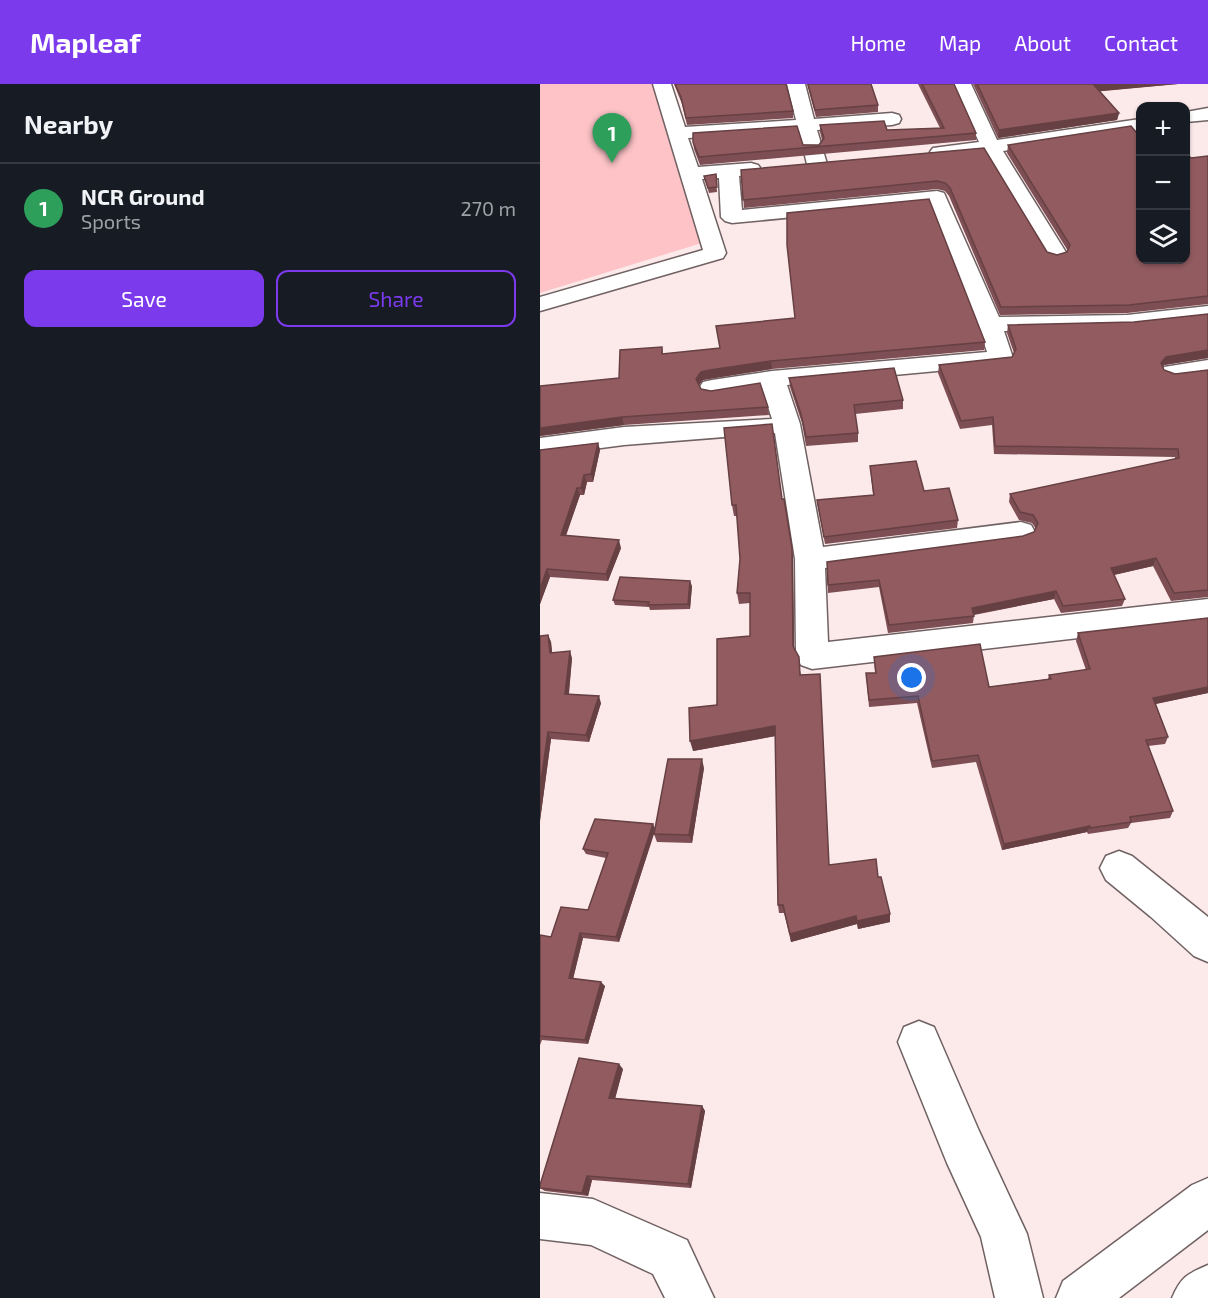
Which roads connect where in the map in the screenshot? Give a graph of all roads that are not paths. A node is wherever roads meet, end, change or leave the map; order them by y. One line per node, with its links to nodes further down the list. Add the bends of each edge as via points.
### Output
1 (662, 84): 9 (main road)
2 (796, 84): 7 (main road)
3 (962, 84): 10 (main road)
4 (1208, 114): 5 (main road)
5 (1190, 116)
6 (892, 119): 7 (main road)
7 (805, 125): 9 (main road); 13 (main road)
8 (1136, 125): 10 (main road)
9 (680, 133): 17 (main road)
10 (991, 147): 11 (main road); 18 (main road)
11 (921, 154)
12 (840, 162): 13 (main road)
13 (817, 164): 14 (main road)
14 (795, 166)
15 (773, 167): 16 (main road)
16 (729, 171): 17 (main road); 21 (main road, via 732,217 937,197)
17 (691, 174): 19 (main road, via 715,252)
18 (1056, 254)
19 (540, 304)
20 (1208, 313): 21 (main road, via 1098,324)
21 (990, 324): 24 (main road, via 1001,358)
22 (1208, 368): 23 (main road)
23 (1173, 372)
24 (772, 380): 25 (main road); 26 (main road)
25 (712, 388)
26 (787, 424): 27 (main road, via 624,436); 29 (main road)
27 (540, 447)
28 (1021, 532): 29 (main road)
29 (810, 559): 30 (main road, via 812,656)
30 (1208, 611)
31 (1119, 868): 32 (main road)
32 (1208, 943)
33 (919, 1042): 38 (main road, via 1004,1234)
34 (1208, 1201): 39 (main road)
35 (540, 1216): 37 (main road, via 593,1222 670,1257)
36 (1208, 1288): 40 (main road)
37 (690, 1298)
38 (1019, 1298)
39 (1080, 1298)
40 (1196, 1298)

